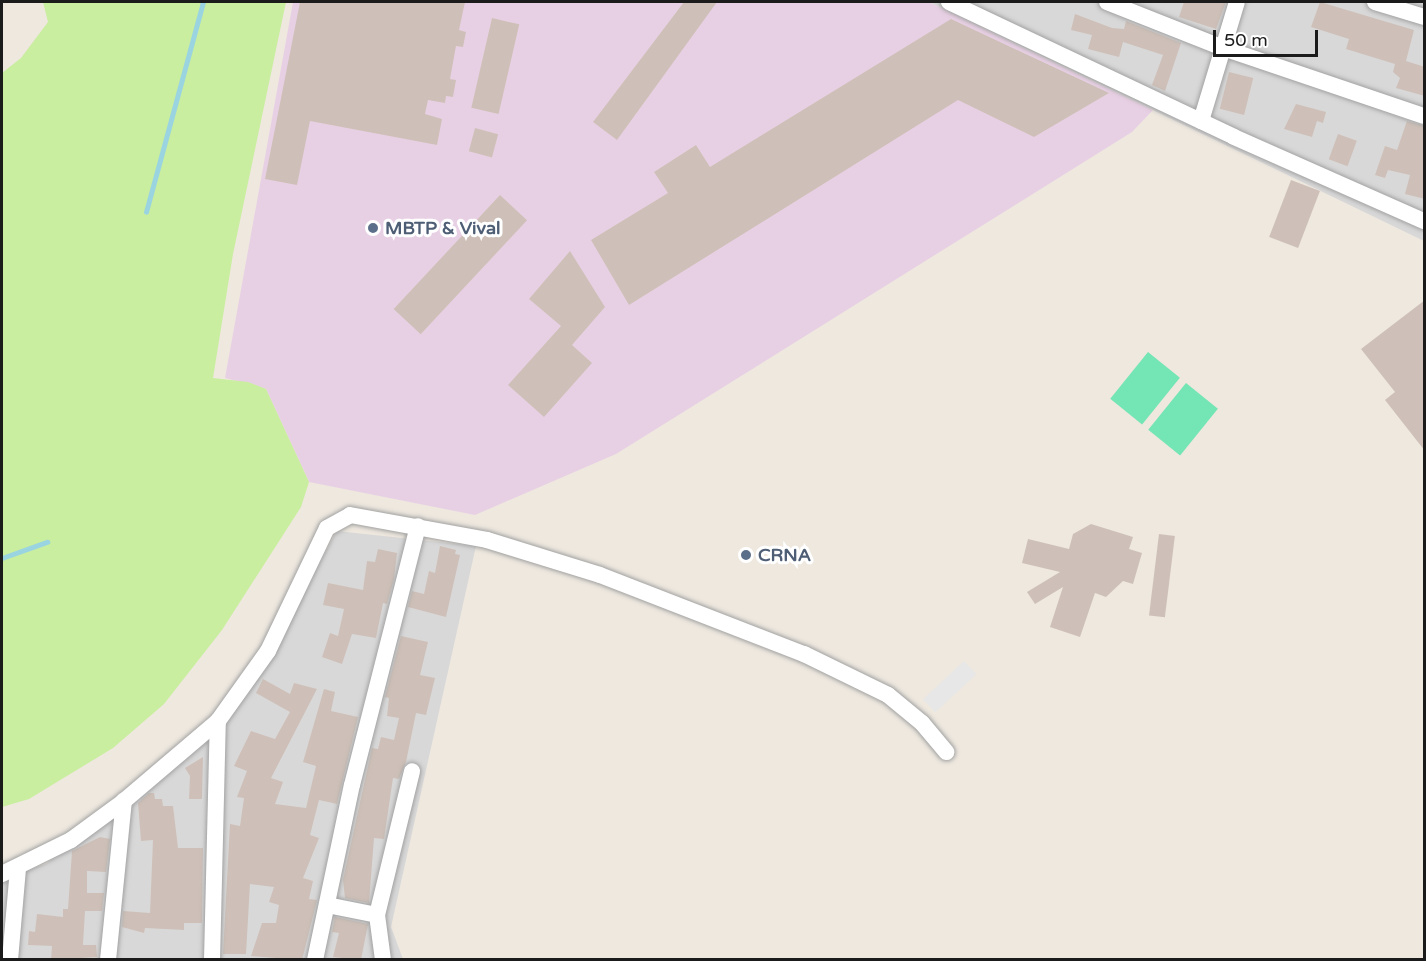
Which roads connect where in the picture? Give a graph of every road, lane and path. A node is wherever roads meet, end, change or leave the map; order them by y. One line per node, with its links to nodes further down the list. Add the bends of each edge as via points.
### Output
1 (949, 2): 8 (street)
2 (1107, 2): 6 (street)
3 (1238, 2): 6 (street)
4 (1376, 2): 5 (street)
5 (1425, 17)
6 (1223, 48): 7 (street); 8 (street)
7 (1425, 116)
8 (1201, 121): 9 (street)
9 (1425, 221)
10 (418, 526): 11 (street, via 350,515 327,528 268,651); 12 (street, via 487,540 600,575 804,654 888,695 922,723); 17 (street, via 352,785)
11 (218, 721): 14 (street); 21 (street)
12 (946, 752)
13 (412, 771): 18 (street)
14 (124, 801): 15 (street, via 71,840); 20 (street)
15 (18, 869): 16 (street); 19 (street)
16 (2, 874)
17 (327, 905): 18 (street); 22 (street)
18 (377, 915): 23 (street)
19 (10, 960)
20 (108, 960)
21 (212, 960)
22 (315, 960)
23 (383, 960)

